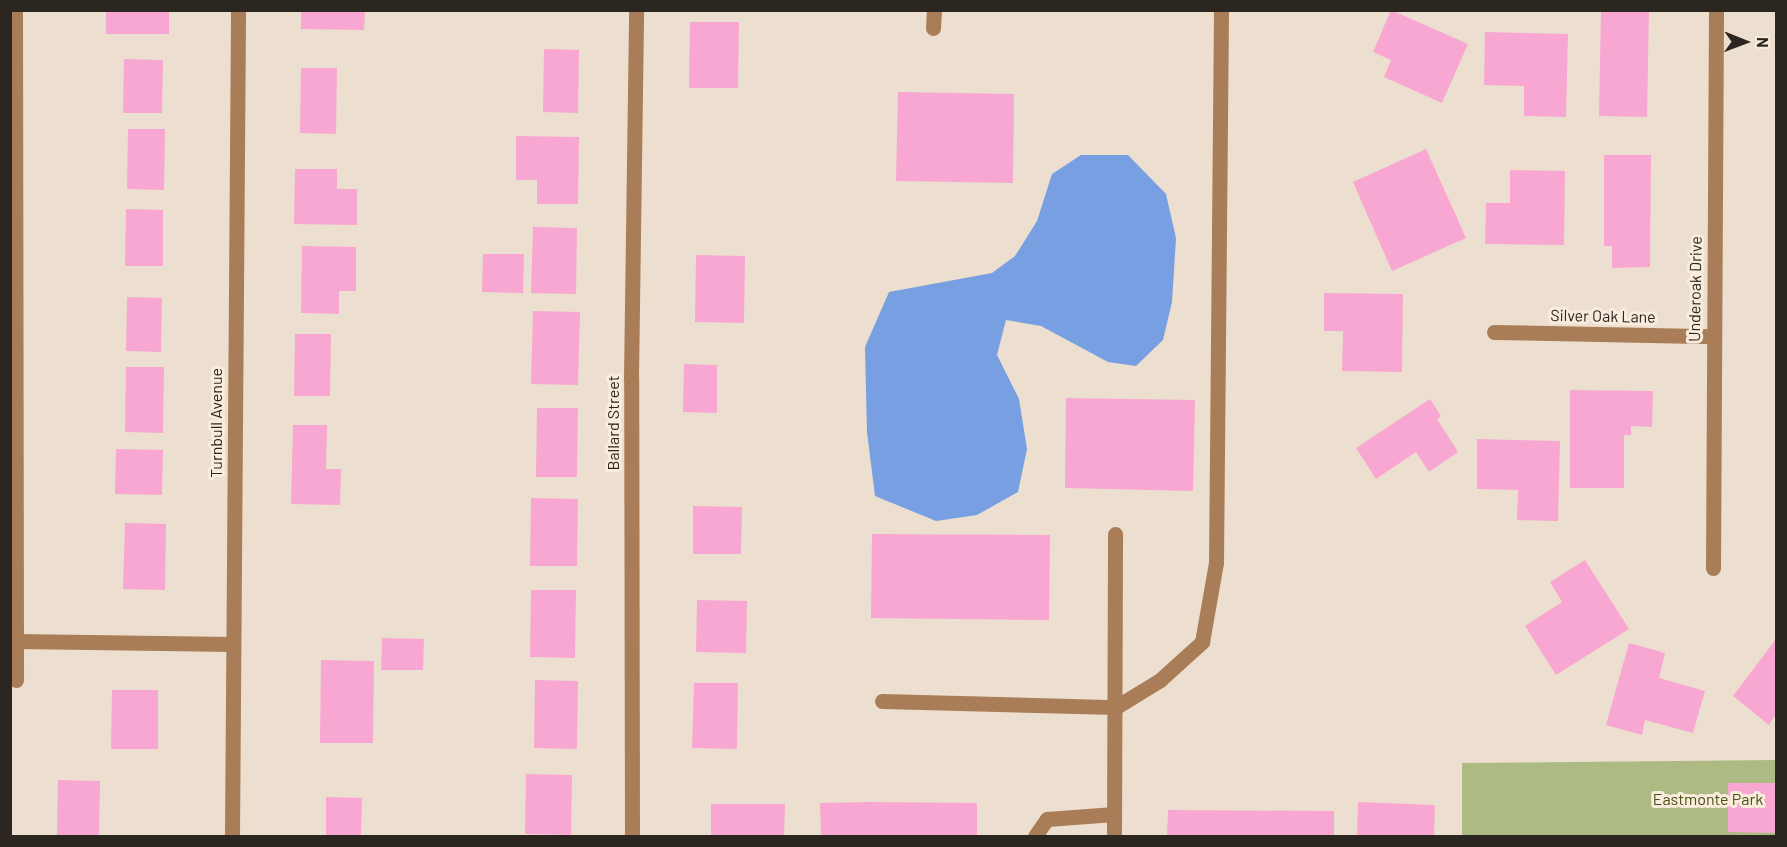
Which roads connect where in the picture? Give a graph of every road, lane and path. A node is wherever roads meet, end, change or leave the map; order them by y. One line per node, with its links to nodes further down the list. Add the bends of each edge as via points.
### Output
1 (15, 10): 12 (street)
2 (238, 10): 13 (street, Turnbull Avenue)
3 (636, 10): 19 (street, Ballard Street, via 631,378)
4 (934, 10): 7 (street)
5 (1221, 10): 16 (street, via 1215,563 1202,642 1160,680)
6 (1716, 10): 9 (street, Underoak Drive)
7 (933, 28)
8 (1494, 332): 9 (street, Silver Oak Lane)
9 (1712, 336): 11 (street, Underoak Drive)
10 (1115, 534): 16 (street)
11 (1713, 568)
12 (15, 641): 13 (street); 14 (street)
13 (232, 644): 18 (street, Turnbull Avenue)
14 (16, 680)
15 (882, 701): 16 (street)
16 (1116, 707): 17 (street)
17 (1114, 814): 20 (street, via 1047,819); 21 (street)
18 (232, 837)
19 (632, 837)
20 (1035, 837)
21 (1114, 837)

